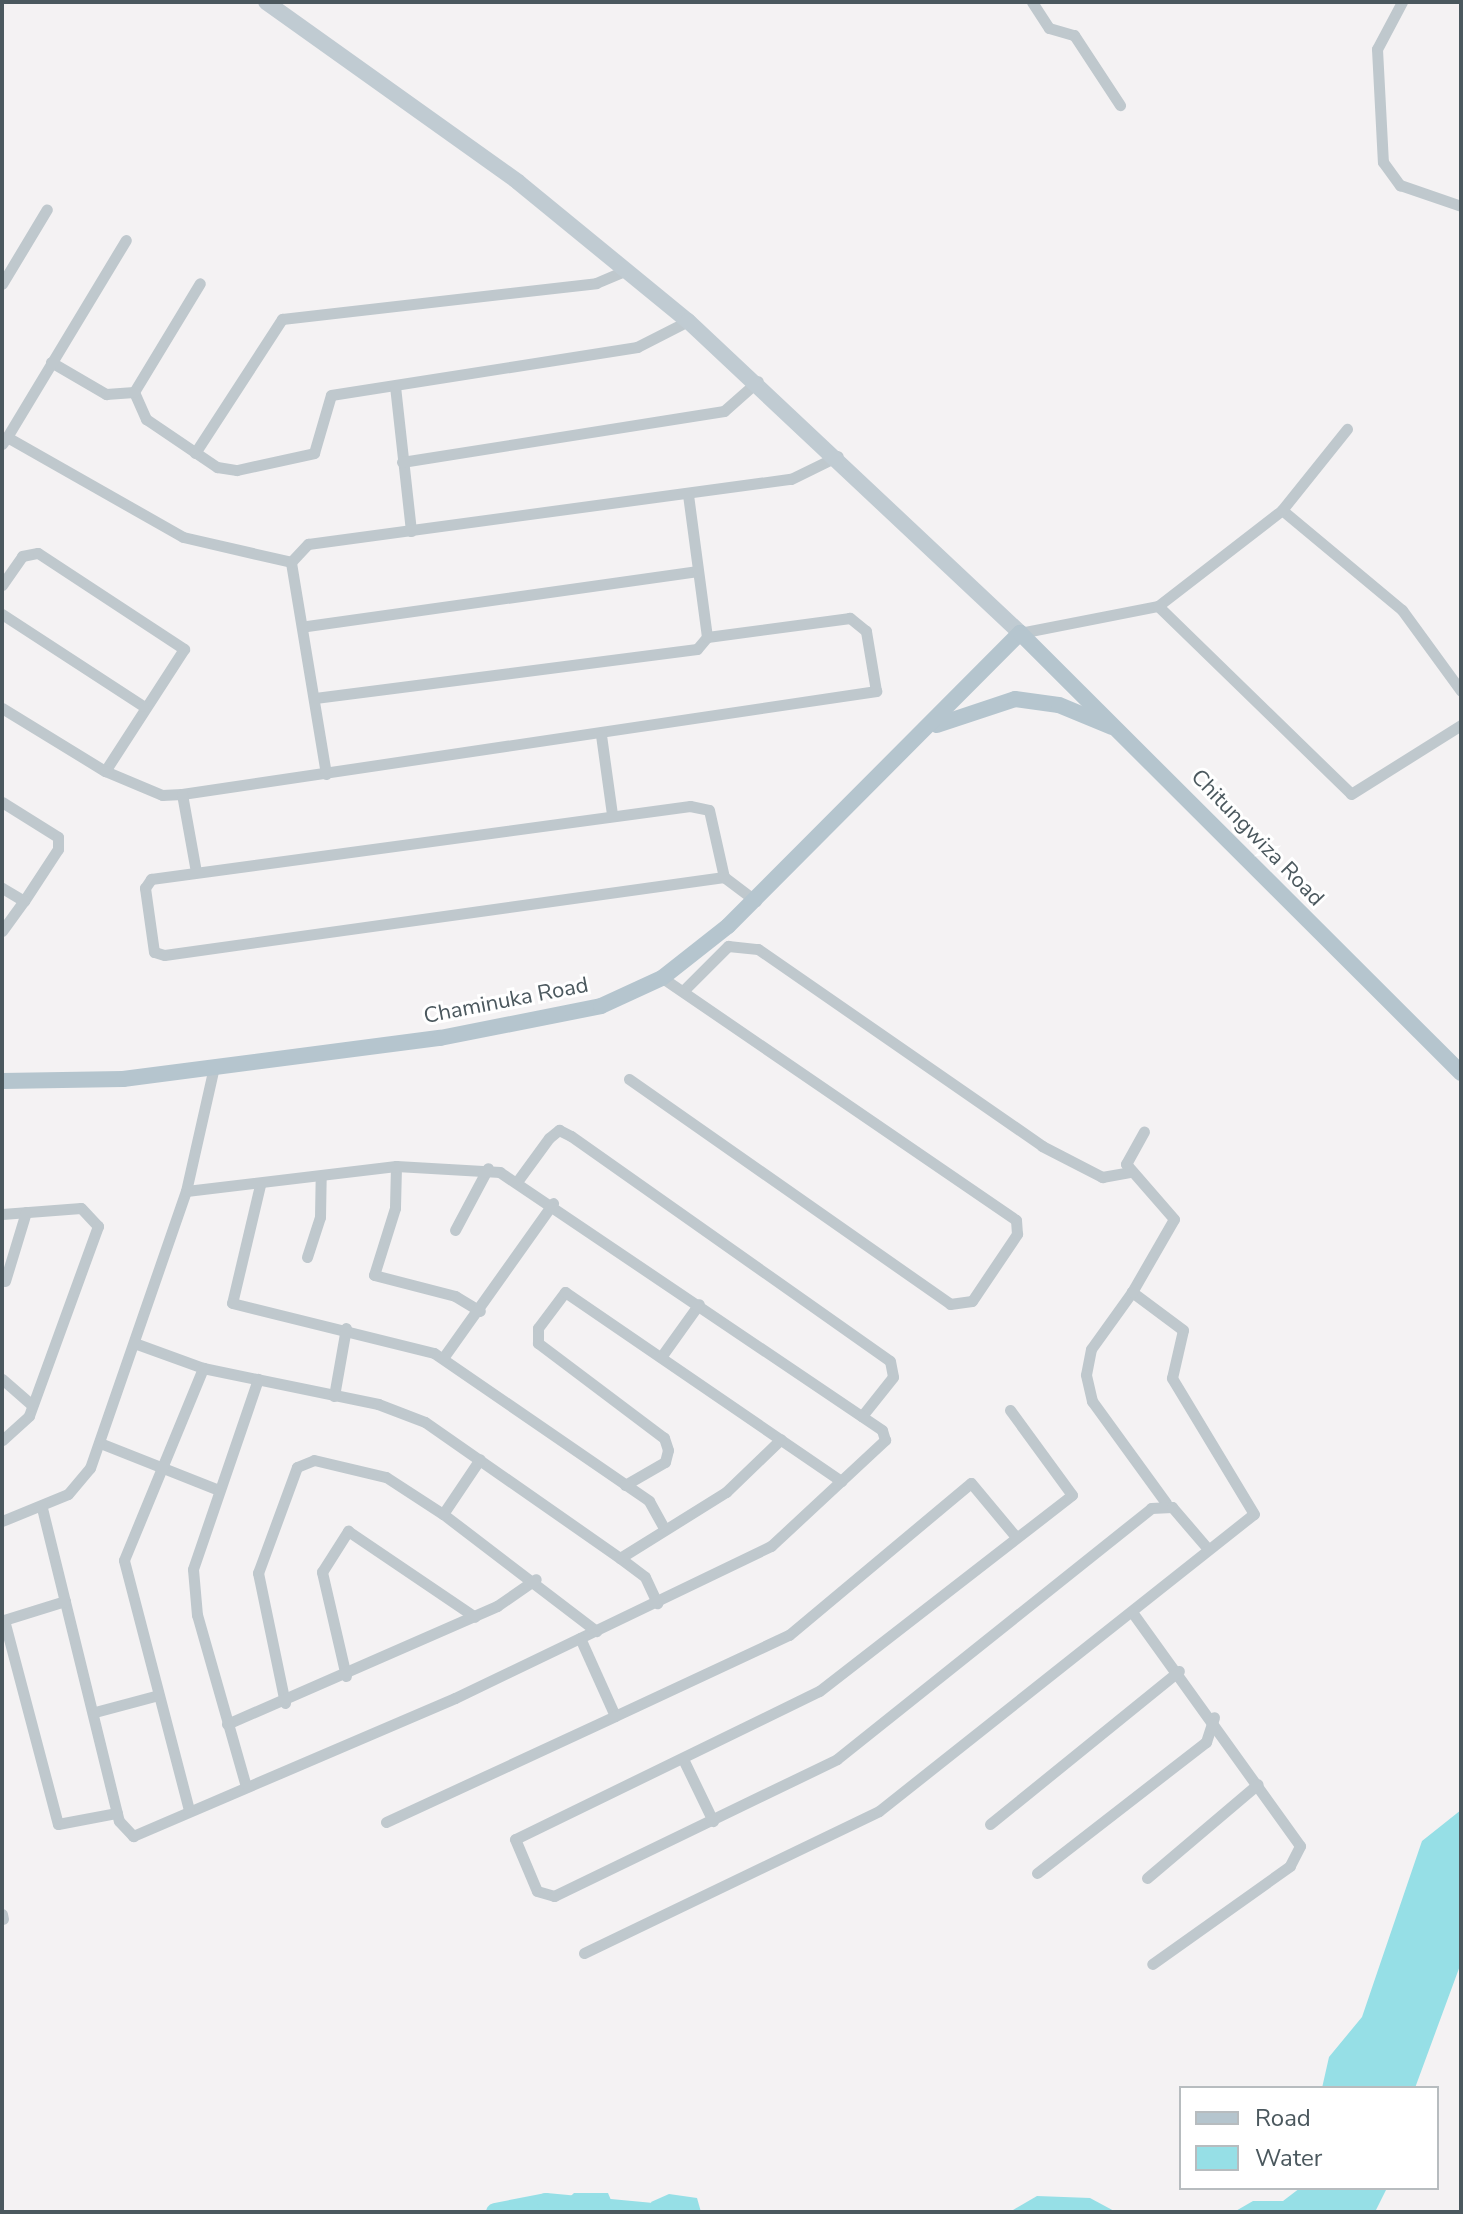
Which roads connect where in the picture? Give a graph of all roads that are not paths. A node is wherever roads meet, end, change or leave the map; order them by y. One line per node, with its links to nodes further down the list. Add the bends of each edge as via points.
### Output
1 (266, 2): 8 (main road, via 399,92)
2 (1032, 2): 4 (street, via 1049,28 1074,35)
3 (1402, 2): 5 (street, via 1377,49 1383,162 1400,185)
4 (1120, 105)
5 (1461, 206)
6 (47, 209): 10 (street)
7 (126, 240): 12 (street)
8 (626, 270): 11 (main road); 18 (street, via 596,283 282,319)
9 (200, 283): 15 (street)
10 (2, 284)
11 (688, 321): 13 (main road); 14 (street, via 637,347)
12 (51, 362): 15 (street, via 106,394); 17 (street)
13 (758, 381): 19 (main road); 20 (street, via 724,411)
14 (395, 386): 18 (street, via 328,397 311,455 237,470); 20 (street)
15 (134, 392): 18 (street, via 146,419)
16 (1347, 429): 22 (street)
17 (4, 440): 24 (street, via 183,537)
18 (195, 453)
19 (839, 456): 21 (street, via 791,479); 30 (main road)
20 (402, 462): 23 (street)
21 (688, 494): 23 (street); 25 (street)
22 (1282, 510): 27 (street); 32 (street, via 1402,610)
23 (411, 531): 24 (street, via 308,544)
24 (291, 562): 29 (street)
25 (696, 571): 29 (street); 31 (street)
26 (2, 585): 34 (street, via 22,556 38,553 184,649)
27 (1158, 606): 30 (street); 36 (street, via 1351,794)
28 (2, 614): 34 (street)
29 (307, 626): 33 (street)
30 (1020, 633): 37 (main road, Chaminuka Road); 38 (main road, Chitungwiza Road)
31 (707, 637): 33 (street, via 697,649); 39 (street, via 850,618 866,631 876,691)
32 (1461, 691)
33 (315, 698): 41 (street)
34 (143, 706): 40 (street)
35 (2, 708): 40 (street)
36 (1461, 725)
37 (928, 729): 38 (main road, via 1015,699 1059,705); 49 (main road, Chaminuka Road)
38 (1121, 731): 54 (main road, Chitungwiza Road)
39 (601, 735): 41 (street); 44 (street)
40 (105, 771): 42 (street, via 162,795)
41 (326, 774): 42 (street)
42 (182, 794): 45 (street)
43 (2, 802): 48 (street, via 58,837 58,849)
44 (612, 814): 45 (street); 46 (street, via 709,810)
45 (196, 872): 46 (street, via 151,879 145,888 154,952)
46 (724, 877): 49 (street)
47 (2, 888): 48 (street)
48 (24, 901): 50 (street)
49 (756, 901): 51 (main road, Chaminuka Road)
50 (2, 931)
51 (662, 978): 52 (street); 53 (main road, Chaminuka Road, via 560,1018)
52 (683, 991): 55 (street, via 1016,1220 1017,1234 972,1301 950,1304); 60 (street, via 728,946 758,949 1042,1146 1102,1177)
53 (214, 1067): 56 (main road, Chaminuka Road, via 88,1083); 64 (street)
54 (1461, 1073)
55 (629, 1079)
56 (2, 1081)
57 (1144, 1132): 60 (street, via 1129,1152)
58 (396, 1166): 59 (street); 61 (street); 73 (street, via 395,1208 374,1275 455,1296)
59 (488, 1168): 62 (street); 68 (street)
60 (1130, 1172): 71 (street, via 1174,1219)
61 (321, 1178): 63 (street); 69 (street)
62 (519, 1179): 65 (street); 84 (street, via 549,1138 559,1130 571,1136 890,1361 893,1377)
63 (260, 1185): 64 (street); 74 (street, via 230,1301)
64 (186, 1191): 75 (street)
65 (553, 1203): 72 (street); 73 (street)
66 (26, 1212): 67 (street); 70 (street); 82 (street, via 88,1209 98,1226)
67 (2, 1214)
68 (455, 1230)
69 (307, 1257)
70 (5, 1281)
71 (1132, 1292): 93 (street, via 1091,1349 1086,1375 1092,1401); 99 (street, via 1183,1330 1172,1378 1254,1506 1249,1519)
72 (699, 1304): 76 (street); 84 (street)
73 (480, 1311): 77 (street)
74 (346, 1328): 77 (street); 81 (street)
75 (137, 1344): 78 (street); 87 (street)
76 (661, 1357): 85 (street); 91 (street, via 571,1291 558,1297 538,1328 546,1350 664,1438 665,1462)
77 (443, 1358): 91 (street)
78 (203, 1368): 80 (street); 89 (street)
79 (2, 1379): 82 (street)
80 (258, 1379): 81 (street); 92 (street)
81 (334, 1396): 88 (street, via 403,1412)
82 (32, 1405): 86 (street, via 23,1424)
83 (1010, 1410): 98 (street, via 1072,1495)
84 (862, 1416): 90 (street, via 885,1440)
85 (781, 1439): 90 (street); 97 (street, via 726,1492)
86 (2, 1440)
87 (100, 1443): 89 (street); 94 (street, via 81,1483)
88 (480, 1459): 95 (street); 100 (street)
89 (160, 1467): 92 (street); 110 (street, via 124,1560)
90 (841, 1481): 103 (street, via 771,1546)
91 (625, 1485): 97 (street, via 649,1501)
92 (219, 1490): 115 (street, via 193,1581)
93 (1166, 1503): 99 (street); 121 (street, via 837,1759)
94 (42, 1508): 96 (street); 102 (street)
95 (443, 1514): 101 (street); 111 (street, via 386,1477 314,1460 297,1467 258,1573)
96 (2, 1521)
97 (664, 1528): 100 (street)
98 (1016, 1537): 113 (street, via 971,1483 789,1635); 116 (street, via 819,1691)
99 (1208, 1549): 104 (street)
100 (620, 1558): 103 (street, via 645,1577)
101 (536, 1579): 105 (street); 106 (street)
102 (65, 1601): 112 (street); 120 (street, via 4,1620 58,1824)
103 (657, 1603): 106 (street)
104 (1132, 1612): 108 (street); 126 (street, via 879,1811)
105 (475, 1617): 109 (street); 109 (street, via 348,1531 322,1572)
106 (596, 1631): 107 (street)
107 (580, 1638): 113 (street); 117 (street)
108 (1179, 1671): 114 (street); 123 (street)
109 (346, 1676): 111 (street)
110 (155, 1696): 112 (street); 119 (street)
111 (285, 1703): 115 (street)
112 (95, 1712): 120 (street)
113 (615, 1716): 122 (street)
114 (1214, 1717): 118 (street); 124 (street, via 1206,1742)
115 (227, 1724): 117 (street)
116 (683, 1759): 121 (street); 121 (street, via 515,1839 529,1881 554,1896)
117 (245, 1783): 119 (street)
118 (1258, 1784): 125 (street); 127 (street, via 1300,1854)
119 (189, 1810): 120 (street, via 133,1836 122,1829)
120 (117, 1813)
121 (713, 1821)
122 (386, 1822)
123 (990, 1824)
124 (1037, 1873)
125 (1147, 1878)
126 (584, 1953)
127 (1152, 1964)

